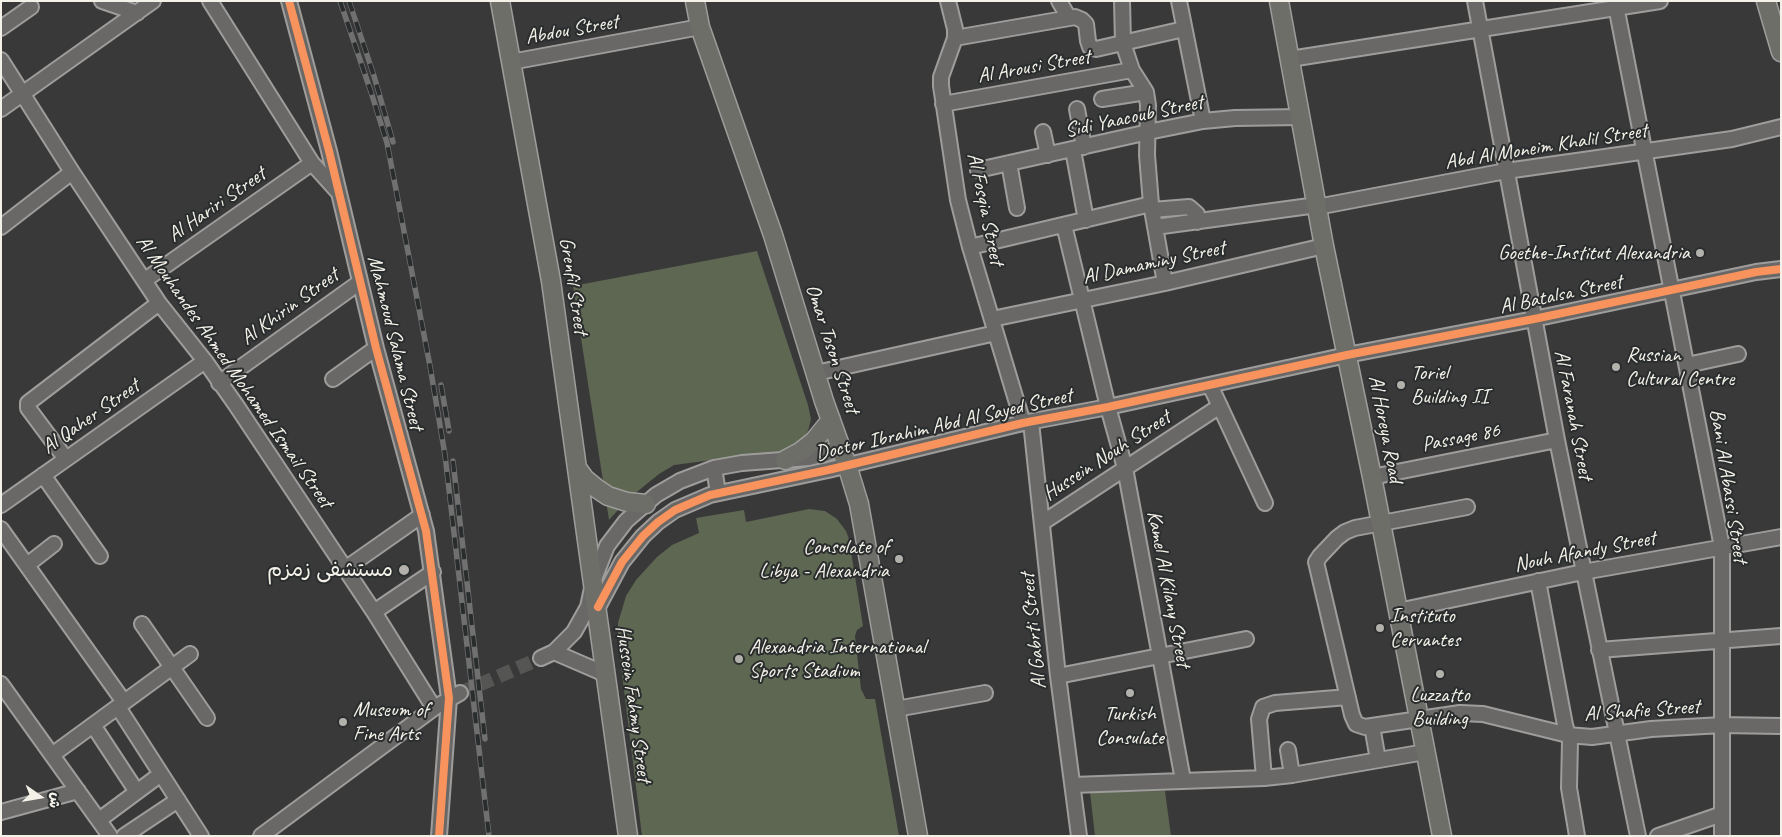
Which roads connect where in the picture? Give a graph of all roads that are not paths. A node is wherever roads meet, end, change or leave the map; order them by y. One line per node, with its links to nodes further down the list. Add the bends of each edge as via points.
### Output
1 (102, 1): 17 (street)
2 (153, 1): 17 (street)
3 (210, 1): 44 (street)
4 (290, 1): 49 (street, Mahmoud Salama Street)
5 (500, 1): 28 (main road, Grenfil Street)
6 (695, 1): 19 (main road, Omar Toson Street)
7 (948, 1): 23 (street, Al Fosqia Street)
8 (1059, 1): 18 (street)
9 (1122, 1): 24 (street)
10 (1179, 1): 21 (street)
11 (1279, 1): 26 (main road, Al Horeya Road)
12 (1475, 1): 22 (street, Al Faranah Street)
13 (1660, 1): 15 (street)
14 (1766, 1): 25 (main road)
15 (1615, 5): 22 (street); 42 (street, Bani Al Abassi Street)
16 (31, 7): 20 (street)
17 (137, 13): 31 (street)
18 (1069, 18): 23 (street); 24 (street, via 1078,18 1086,24 1090,47 1096,49)
19 (700, 27): 28 (street, Abdou Street); 75 (main road, Omar Toson Street, via 773,235)
20 (1, 28)
21 (1184, 29): 24 (street); 37 (street)
22 (1480, 29): 26 (street); 47 (street, Al Faranah Street)
23 (955, 38): 33 (street, Al Fosqia Street, via 942,77)
24 (1123, 43): 29 (street)
25 (1781, 52)
26 (1290, 59): 36 (main road, Al Horeya Road)
27 (1, 60): 31 (street, Al Mouhandes Ahmed Mohamed Ismail Street)
28 (511, 62): 88 (main road, Grenfil Street, via 551,281)
29 (1132, 70): 30 (street); 33 (street, Al Arousi Street)
30 (1146, 92): 32 (street); 40 (street)
31 (23, 93): 34 (street); 48 (street, Al Mouhandes Ahmed Mohamed Ismail Street)
32 (1102, 99)
33 (943, 104): 59 (street, Al Fosqia Street, via 958,200)
34 (1, 109)
35 (1077, 109): 41 (street)
36 (1300, 117): 37 (street, Sidi Yaacoub Street); 50 (main road, Al Horeya Road)
37 (1203, 121): 40 (street, Sidi Yaacoub Street)
38 (1781, 127): 42 (street, Abd Al Moneim Khalil Street, via 1732,139)
39 (1043, 132): 43 (street)
40 (1147, 132): 41 (street, Sidi Yaacoub Street); 51 (street)
41 (1079, 148): 43 (street, Sidi Yaacoub Street); 53 (street)
42 (1644, 152): 47 (street, Abd Al Moneim Khalil Street); 64 (street, Bani Al Abassi Street)
43 (1048, 155): 45 (street, Sidi Yaacoub Street)
44 (312, 163): 49 (street); 61 (street, Al Hariri Street)
45 (1009, 163): 46 (street, Sidi Yaacoub Street); 52 (street)
46 (978, 170)
47 (1506, 171): 50 (street, Abd Al Moneim Khalil Street); 68 (street, Al Faranah Street)
48 (72, 172): 56 (street); 61 (street, Al Mouhandes Ahmed Mohamed Ismail Street)
49 (340, 194): 62 (street, Mahmoud Salama Street)
50 (1317, 206): 54 (street, Abd Al Moneim Khalil Street); 58 (main road, Al Horeya Road)
51 (1151, 207): 53 (street); 54 (street, via 1189,206 1196,214); 57 (street)
52 (1017, 208)
53 (1086, 220): 55 (street)
54 (1197, 222): 57 (street, Abd Al Moneim Khalil Street)
55 (1064, 225): 59 (street); 65 (street, Kamel Al Kilany Street)
56 (1, 227)
57 (1155, 227): 63 (street)
58 (1324, 246): 63 (street, Al Damaminy Street); 72 (main road, Al Horeya Road)
59 (970, 247): 67 (street, Al Fosqia Street)
60 (1781, 269): 64 (street, Al Batalsa Street)
61 (145, 280): 66 (street, Al Mouhandes Ahmed Mohamed Ismail Street)
62 (360, 282): 70 (street, Mahmoud Salama Street); 77 (street, Al Khirin Street)
63 (1165, 283): 65 (street, Al Damaminy Street)
64 (1672, 290): 68 (street, Al Batalsa Street); 74 (street, Bani Al Abassi Street)
65 (1081, 299): 67 (street, Al Damaminy Street); 80 (street, Kamel Al Kilany Street)
66 (159, 303): 73 (street, Al Mouhandes Ahmed Mohamed Ismail Street); 85 (street, via 28,403 28,408)
67 (992, 319): 69 (street, Al Fosqia Street)
68 (1534, 319): 72 (street, Al Batalsa Street); 83 (street, Al Faranah Street)
69 (996, 332): 75 (street); 82 (street, Al Fosqia Street)
70 (376, 348): 76 (street); 98 (street, Mahmoud Salama Street)
71 (1738, 354): 74 (street)
72 (1347, 355): 78 (street, Doctor Ibrahim Abd Al Sayed Street); 92 (main road, Al Horeya Road)
73 (205, 361): 77 (street, Al Mouhandes Ahmed Mohamed Ismail Street); 85 (street, Al Qaher Street)
74 (1687, 365): 104 (street, Bani Al Abassi Street)
75 (816, 373): 81 (main road, Omar Toson Street)
76 (333, 379)
77 (219, 383): 107 (street, Al Mouhandes Ahmed Mohamed Ismail Street)
78 (1210, 385): 79 (street); 80 (street, Doctor Ibrahim Abd Al Sayed Street)
79 (1220, 406): 90 (street, Hussein Nouh Street); 94 (street)
80 (1108, 407): 82 (street, Doctor Ibrahim Abd Al Sayed Street); 90 (street, Kamel Al Kilany Street)
81 (831, 420): 84 (main road, Omar Toson Street); 86 (main road, via 814,442)
82 (1027, 422): 87 (street, Doctor Ibrahim Abd Al Sayed Street); 99 (street, Al Gabrti Street)
83 (1557, 440): 92 (street, Passage 86); 109 (street, Al Faranah Street)
84 (841, 447): 86 (street, Doctor Ibrahim Abd Al Sayed Street, via 816,456); 87 (main road, Omar Toson Street)
85 (66, 459): 91 (street, Al Qaher Street)
86 (785, 460): 89 (street, Doctor Ibrahim Abd Al Sayed Street)
87 (847, 465): 93 (street, Doctor Ibrahim Abd Al Sayed Street); 133 (main road, Omar Toson Street, via 864,524)
88 (577, 468): 95 (main road, via 585,479 608,496); 110 (main road, Grenfil Street)
89 (714, 468): 93 (street); 95 (street, Doctor Ibrahim Abd Al Sayed Street, via 680,481)
90 (1125, 468): 99 (street, Hussein Nouh Street); 122 (street, Kamel Al Kilany Street)
91 (43, 475): 96 (street, Al Qaher Street); 105 (street)
92 (1372, 477): 100 (main road, Al Horeya Road)
93 (718, 493): 112 (street, Doctor Ibrahim Abd Al Sayed Street, via 684,505 650,529 622,562)
94 (1265, 503)
95 (646, 504): 110 (street, Doctor Ibrahim Abd Al Sayed Street, via 616,533)
96 (1, 505)
97 (1467, 507): 100 (street)
98 (422, 515): 107 (street); 108 (street, Mahmoud Salama Street)
99 (1042, 523): 126 (street, Al Gabrti Street)
100 (1381, 523): 113 (main road, Al Horeya Road); 130 (street, via 1346,532 1316,562)
101 (1, 529): 106 (street)
102 (1781, 537): 104 (street, Nouh Afandy Street)
103 (54, 544): 106 (street)
104 (1722, 547): 109 (street, Nouh Afandy Street); 118 (street, Bani Al Abassi Street)
105 (100, 556)
106 (27, 565): 131 (street)
107 (345, 569): 114 (street, Al Mouhandes Ahmed Mohamed Ismail Street)
108 (433, 572): 114 (street); 129 (street, Mahmoud Salama Street)
109 (1583, 572): 111 (street, Nouh Afandy Street); 119 (street, Al Faranah Street)
110 (594, 578): 112 (main road, Hussein Fahmy Street); 120 (street, Doctor Ibrahim Abd Al Sayed Street, via 582,620)
111 (1538, 581): 113 (street, Nouh Afandy Street); 141 (street)
112 (598, 607): 125 (main road, Hussein Fahmy Street)
113 (1398, 610): 135 (main road, Al Horeya Road)
114 (374, 612): 132 (street, Al Mouhandes Ahmed Mohamed Ismail Street)
115 (142, 624): 124 (street)
116 (1781, 636): 118 (street)
117 (1246, 639): 122 (street)
118 (1722, 641): 119 (street); 137 (street, Bani Al Abassi Street)
119 (1599, 650): 140 (street, Al Faranah Street)
120 (554, 652): 123 (street); 125 (street)
121 (190, 654): 124 (street)
122 (1160, 656): 126 (street); 149 (street, Kamel Al Kilany Street)
123 (541, 658)
124 (172, 667): 131 (street); 134 (street)
125 (605, 674): 163 (main road, Hussein Fahmy Street)
126 (1058, 676): 150 (street, Al Gabrti Street)
127 (1, 684): 144 (street)
128 (985, 693): 133 (street)
129 (454, 695): 132 (street); 162 (street, Mahmoud Salama Street)
130 (1348, 697): 138 (street, via 1356,724); 148 (street, via 1275,703 1263,707 1259,719)
131 (121, 704): 136 (street); 146 (street)
132 (434, 708): 157 (street)
133 (896, 709): 164 (main road, Omar Toson Street)
134 (208, 718)
135 (1419, 719): 138 (street, Al Shafie Street); 141 (street, Al Shafie Street, via 1460,713 1483,714); 143 (main road, Al Horeya Road)
136 (93, 725): 144 (street); 152 (street)
137 (1722, 725): 139 (street, Al Shafie Street); 140 (street, Al Shafie Street); 155 (street, Bani Al Abassi Street)
138 (1372, 726): 145 (street)
139 (1781, 726)
140 (1617, 734): 141 (street, Al Shafie Street); 168 (street, Al Faranah Street)
141 (1568, 735): 167 (street, via 1569,788)
142 (1288, 750): 147 (street)
143 (1425, 752): 145 (street); 166 (main road, Al Horeya Road)
144 (52, 756): 151 (street)
145 (1378, 760): 147 (street)
146 (161, 774): 152 (street); 153 (street)
147 (1292, 775): 148 (street)
148 (1264, 778): 149 (street)
149 (1184, 780): 150 (street)
150 (1073, 785): 165 (street, Al Gabrti Street)
151 (78, 791): 154 (street); 156 (street)
152 (137, 792): 156 (street)
153 (178, 800): 159 (street); 160 (street)
154 (1, 812)
155 (1722, 814): 169 (street); 170 (street, Bani Al Abassi Street)
156 (99, 820): 158 (street)
157 (277, 831): 161 (street)
158 (110, 836)
159 (124, 836)
160 (201, 836)
161 (262, 836)
162 (439, 836)
163 (628, 836)
164 (918, 836)
165 (1079, 836)
166 (1442, 836)
167 (1577, 836)
168 (1638, 836)
169 (1658, 836)
170 (1722, 836)

